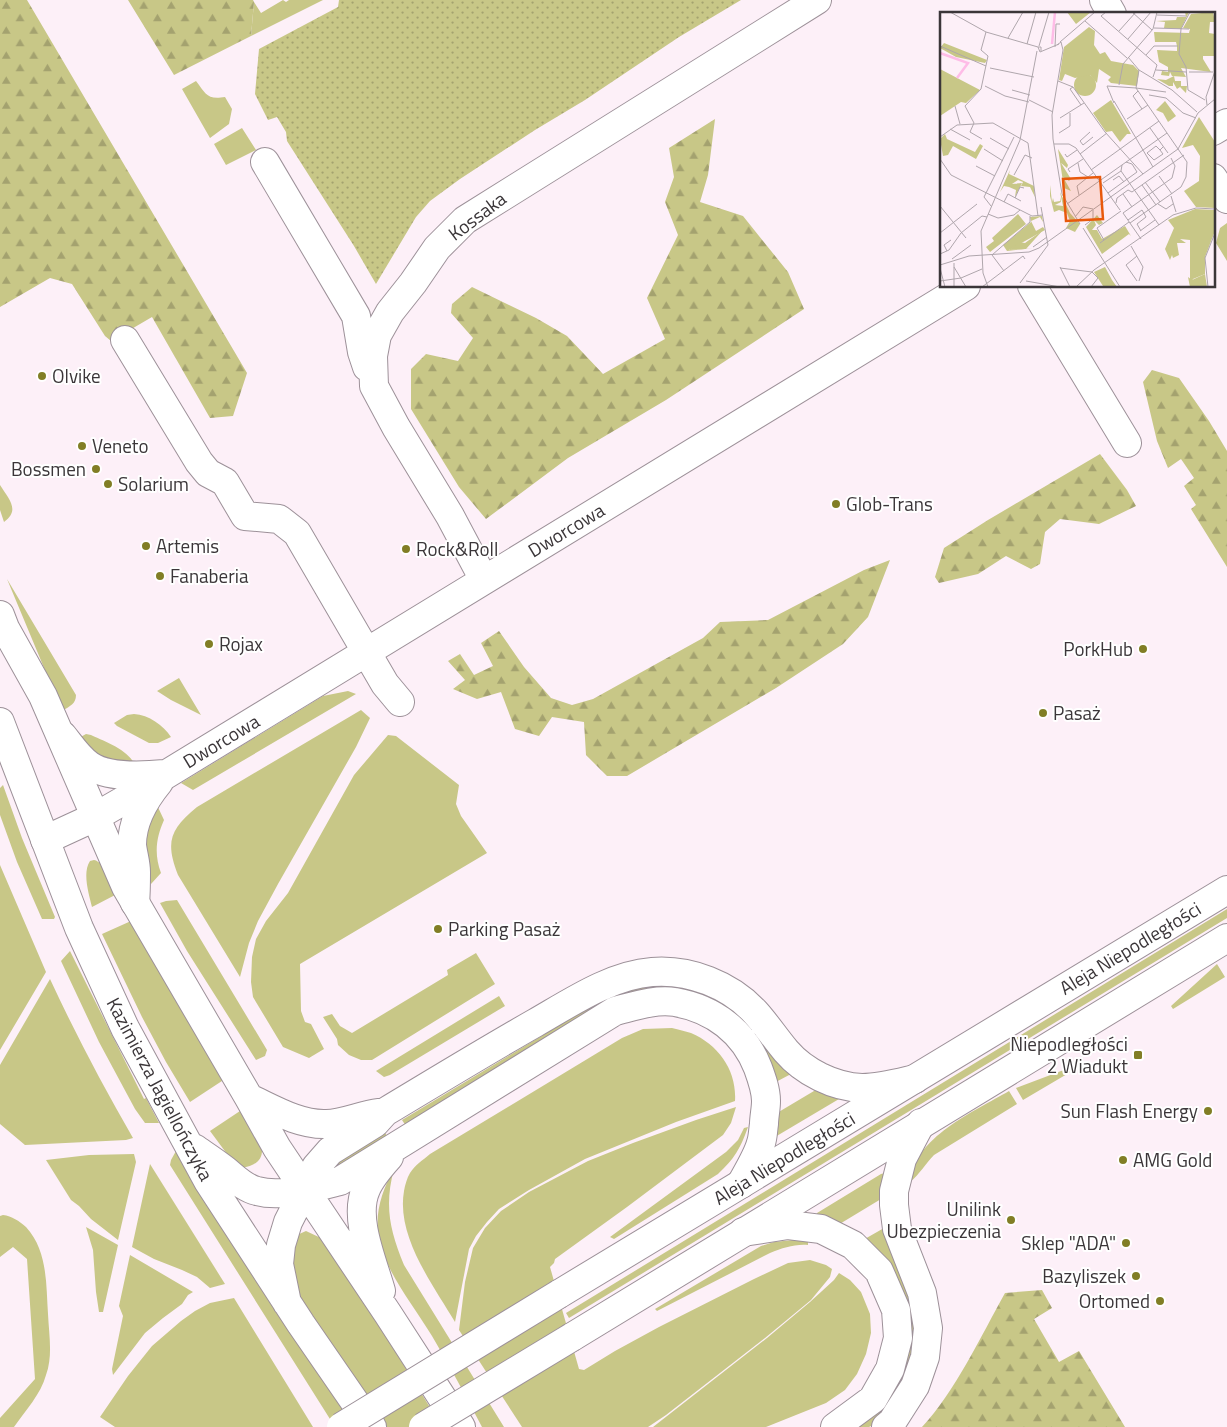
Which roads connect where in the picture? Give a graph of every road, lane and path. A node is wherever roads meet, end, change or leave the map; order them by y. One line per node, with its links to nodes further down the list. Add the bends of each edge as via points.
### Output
1 (817, 0): 12 (street, Kossaka, via 465,220 437,248 377,335 373,356)
2 (1104, 0): 3 (street)
3 (1111, 12)
4 (1227, 123): 5 (street)
5 (1214, 130)
6 (265, 162): 12 (street, via 356,316 362,352)
7 (1214, 180): 8 (street)
8 (1227, 199)
9 (963, 288): 14 (street, Dworcowa)
10 (1033, 288): 13 (street)
11 (125, 340): 16 (street, via 199,462 208,473 225,482 245,516 279,519 296,534)
12 (374, 386): 14 (street, Kossaka)
13 (1126, 443)
14 (484, 580): 16 (street, Dworcowa)
15 (0, 614): 19 (street)
16 (366, 652): 17 (street); 20 (street, Dworcowa)
17 (400, 702)
18 (0, 722): 22 (street, Kazimierza Jagiellończyka)
19 (58, 729): 20 (street, Dworcowa, via 90,766 122,775); 21 (street)
20 (166, 774): 21 (street, Dworcowa); 24 (street, via 151,792 134,830)
21 (95, 817): 22 (street, Dworcowa); 24 (street)
22 (45, 840): 31 (street, Kazimierza Jagiellończyka, via 78,928 125,1028)
23 (1227, 890): 26 (street, Aleja Niepodległości)
24 (135, 903): 27 (street)
25 (1227, 938): 29 (street)
26 (914, 1079): 28 (street, via 862,1088 827,1080 814,1074 787,1052 754,1011 723,987 676,973 652,972 631,976 578,998); 32 (street, Aleja Niepodległości)
27 (249, 1098): 28 (street, via 290,1117 326,1124); 33 (street)
28 (385, 1112): 33 (street, via 375,1123 330,1152 316,1167)
29 (921, 1124): 34 (street); 42 (street, via 902,1159 894,1206 897,1230 922,1293 928,1328 925,1357 915,1386)
30 (403, 1142): 32 (street, via 615,1012 651,1002 674,1002 716,1016 734,1031 753,1055 761,1075 766,1102 761,1144); 33 (street, via 340,1181); 36 (street, via 366,1189 361,1209 363,1229)
31 (188, 1144): 33 (street, via 239,1183 256,1191); 35 (street, Kazimierza Jagiellończyka, via 208,1181)
32 (741, 1184): 37 (street, Aleja Niepodległości, bridge)
33 (304, 1190): 35 (street, via 281,1245 279,1264); 36 (street)
34 (743, 1232): 39 (street, bridge); 41 (street, via 788,1225 821,1229 853,1245 879,1271 896,1310 898,1338 890,1369 873,1399)
35 (287, 1303): 38 (street, Kazimierza Jagiellończyka)
36 (388, 1314): 40 (street)
37 (340, 1427)
38 (372, 1427)
39 (423, 1427)
40 (461, 1427)
41 (836, 1427)
42 (886, 1427)

